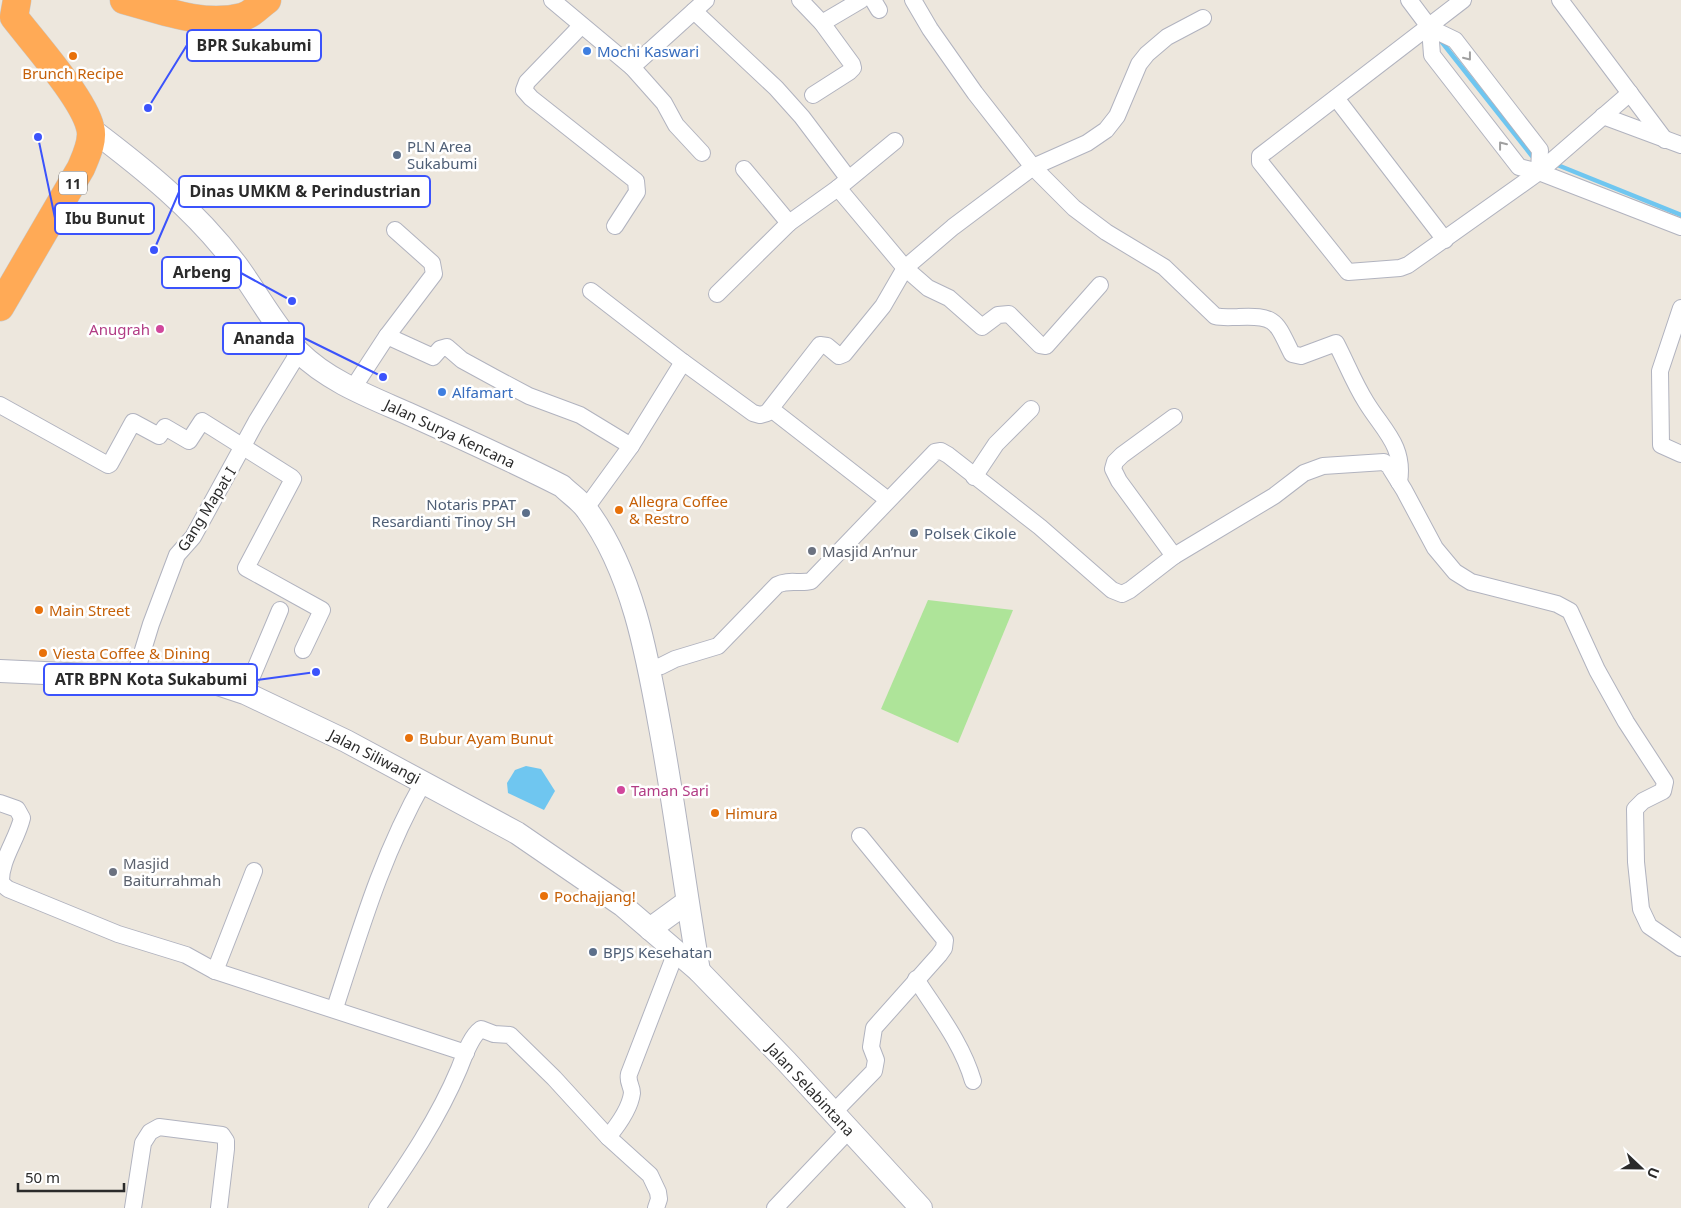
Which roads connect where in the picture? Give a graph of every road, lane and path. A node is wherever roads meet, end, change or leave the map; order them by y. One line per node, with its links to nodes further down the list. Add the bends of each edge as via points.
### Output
1 (124, 0): 2 (highway, via 212,20 244,17)
2 (268, 0)
3 (552, 0): 14 (street)
4 (800, 0): 13 (street)
5 (861, 0): 13 (street)
6 (913, 0): 26 (street, via 969,86)
7 (1409, 0): 15 (street)
8 (1463, 0): 15 (street)
9 (1560, 0): 17 (street)
10 (700, 5): 16 (street); 29 (street, via 802,117)
11 (11, 6): 21 (highway, Jalan Surya Kencana, via 71,92)
12 (1203, 18): 26 (street, via 1167,37 1147,54 1139,64 1117,116 1106,130 1087,144)
13 (822, 23): 18 (street, via 853,68)
14 (581, 26): 16 (street); 31 (street, via 527,82 524,90 636,181 637,192)
15 (1430, 28): 19 (street); 28 (street, one-way to 28, via 1454,40 1540,150); 28 (street, one-way to 15, via 1519,167 1432,55)
16 (632, 67): 25 (street)
17 (1630, 93): 20 (street); 22 (street)
18 (812, 95)
19 (1336, 98): 34 (street); 34 (street, via 1260,156 1260,162 1348,272 1403,267)
20 (1603, 116): 22 (street); 28 (street)
21 (91, 129): 39 (highway, 11, via 82,168); 42 (street, Jalan Surya Kencana, via 157,180 191,212 235,262 285,336)
22 (1665, 140): 24 (street)
23 (895, 141): 29 (street)
24 (1681, 145)
25 (702, 153)
26 (1033, 167): 35 (street, via 953,226); 53 (street, via 1074,208 1106,232 1164,267 1215,316 1267,318 1275,322 1292,354 1301,356 1336,343 1362,396 1382,423 1400,458)
27 (744, 168): 30 (street)
28 (1539, 172): 32 (street); 34 (street)
29 (843, 183): 30 (street); 35 (street)
30 (789, 223): 38 (street)
31 (615, 226)
32 (1681, 227)
33 (395, 230): 41 (street, via 432,262 434,274)
34 (1445, 240)
35 (905, 268): 36 (street, via 928,288 949,298 980,326 984,327 998,315 1009,314 1044,346); 47 (street, via 883,306 844,354 839,356 827,346 820,345)
36 (1100, 285)
37 (591, 291): 43 (street)
38 (717, 294)
39 (0, 306)
40 (1681, 308): 51 (street, via 1660,371 1660,404 1661,445)
41 (387, 336): 44 (street); 49 (street, via 433,357 440,348 447,347 462,360 495,378 529,396 580,415)
42 (300, 352): 44 (street, Jalan Surya Kencana, via 318,368); 50 (street, Gang Mapat I, via 256,422)
43 (683, 362): 47 (street, via 753,414 760,415); 49 (street)
44 (353, 388): 55 (street, Jalan Surya Kencana, via 562,486)
45 (0, 405): 50 (street, via 108,465 133,422 159,436 165,427 189,441 202,421)
46 (1031, 408): 52 (street, via 996,444)
47 (771, 409): 54 (street)
48 (1174, 416): 56 (street, via 1122,455 1112,469)
49 (631, 446): 55 (street)
50 (244, 448): 58 (street, via 293,479 246,568 322,610); 61 (street, Gang Mapat I, via 193,537 177,555)
51 (1681, 454)
52 (974, 477): 54 (street, via 942,451 935,452); 56 (street, via 1040,527 1117,593 1130,590)
53 (1399, 482): 56 (street, via 1384,462 1314,469); 69 (street, via 1425,533 1455,572 1471,582 1557,604 1570,611 1602,679 1665,782 1663,791 1635,809 1639,899 1649,926)
54 (888, 500): 59 (street, via 811,581 777,585 718,646)
55 (586, 508): 59 (street, Jalan Surya Kencana, via 600,530 626,587)
56 (1174, 556)
57 (280, 610): 62 (street)
58 (303, 650)
59 (649, 668): 67 (street, Jalan Surya Kencana, via 670,781)
60 (0, 671): 61 (street, Jalan Siliwangi)
61 (136, 676): 62 (street, Jalan Siliwangi, via 218,684)
62 (245, 693): 63 (street, Jalan Siliwangi)
63 (424, 781): 68 (street, Jalan Siliwangi, via 559,860); 74 (street, via 404,816 377,877)
64 (0, 803): 71 (street, via 16,809 22,818 4,864 1,879 4,886 118,934 186,955)
65 (860, 836): 73 (street, via 945,940 939,955)
66 (254, 871): 71 (street)
67 (687, 902): 68 (street); 72 (street, Jalan Surya Kencana)
68 (650, 929): 70 (street, Jalan Siliwangi)
69 (1681, 948)
70 (676, 952): 72 (street, Jalan Siliwangi); 79 (street, via 629,1074 630,1101)
71 (215, 971): 74 (street)
72 (699, 971): 77 (street, Jalan Selabintana)
73 (916, 979): 76 (street, via 958,1043); 77 (street, via 874,1028 871,1047 876,1060 874,1071)
74 (335, 1008): 75 (street)
75 (466, 1053): 79 (street, via 481,1029 510,1036); 82 (street, via 417,1150)
76 (973, 1081)
77 (834, 1112): 78 (street, Jalan Selabintana)
78 (849, 1130): 84 (street); 85 (street, Jalan Selabintana)
79 (608, 1137): 83 (street, via 650,1175 658,1192)
80 (221, 1207): 81 (street, via 226,1149 222,1135 159,1128 150,1132 143,1142)
81 (133, 1208)
82 (377, 1208)
83 (656, 1208)
84 (775, 1208)
85 (921, 1208)

